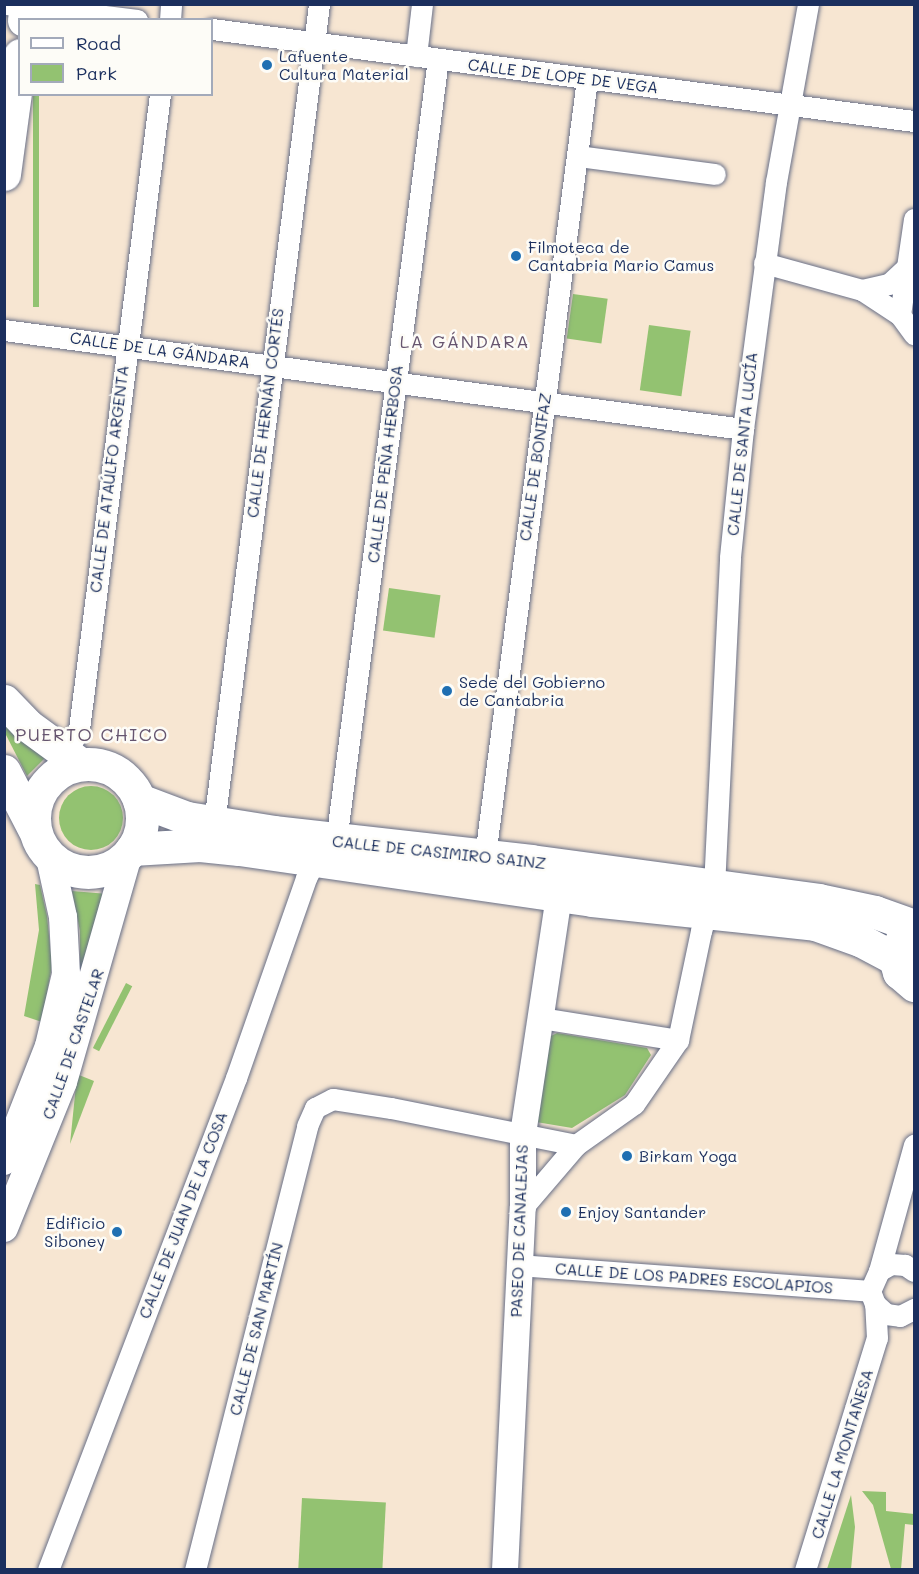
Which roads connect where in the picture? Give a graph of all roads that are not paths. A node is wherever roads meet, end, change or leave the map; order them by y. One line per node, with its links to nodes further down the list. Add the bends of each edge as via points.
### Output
1 (319, 4): 7 (street, CALLE DE HERNÁN CORTÉS)
2 (422, 4): 8 (street)
3 (808, 4): 13 (street, CALLE DE SANTA LUCÍA)
4 (21, 9): 5 (street)
5 (116, 18)
6 (213, 29): 7 (street, CALLE DE LOPE DE VEGA)
7 (314, 43): 8 (street, CALLE DE LOPE DE VEGA); 26 (street, CALLE DE HERNÁN CORTÉS)
8 (416, 56): 9 (street, CALLE DE LOPE DE VEGA)
9 (438, 59): 11 (street, CALLE DE LOPE DE VEGA); 27 (street, CALLE DE PEÑA HERBOSA)
10 (18, 70): 16 (main road)
11 (587, 79): 13 (street, CALLE DE LOPE DE VEGA); 15 (street, CALLE DE BONIFAZ)
12 (160, 96): 25 (street, CALLE DE ATAÚLFO ARGENTA)
13 (790, 106): 14 (street, CALLE DE LOPE DE VEGA); 19 (street, CALLE DE SANTA LUCÍA)
14 (915, 121)
15 (578, 156): 17 (street); 28 (street, CALLE DE BONIFAZ)
16 (4, 174)
17 (715, 174)
18 (915, 219): 20 (street)
19 (765, 263): 21 (street); 29 (street, CALLE DE SANTA LUCÍA)
20 (907, 267): 21 (street, via 889,284); 22 (street)
21 (862, 290): 22 (street)
22 (900, 315): 24 (street)
23 (4, 330): 25 (street, CALLE DE LA GÁNDARA)
24 (915, 334)
25 (126, 346): 26 (street, CALLE DE LA GÁNDARA); 31 (street, CALLE DE ATAÚLFO ARGENTA)
26 (271, 366): 27 (street, CALLE DE LA GÁNDARA); 34 (street, CALLE DE HERNÁN CORTÉS)
27 (396, 382): 28 (street, CALLE DE LA GÁNDARA); 36 (street, CALLE DE PEÑA HERBOSA)
28 (544, 399): 29 (street, CALLE DE LA GÁNDARA); 38 (street, CALLE DE BONIFAZ)
29 (743, 429): 41 (street, CALLE DE SANTA LUCÍA, via 730,557)
30 (4, 701): 31 (main road, via 27,725)
31 (73, 758): 33 (main road, via 119,772); 35 (main road, via 40,791 34,810)
32 (4, 771): 35 (main road)
33 (139, 800): 34 (main road, CALLE DE CASIMIRO SAINZ); 37 (main road, via 142,817)
34 (214, 823): 36 (main road, CALLE DE CASIMIRO SAINZ)
35 (34, 830): 39 (main road)
36 (326, 850): 37 (main road, CALLE DE CASIMIRO SAINZ, via 200,845); 38 (main road, CALLE DE CASIMIRO SAINZ); 40 (main road, CALLE DE CASIMIRO SAINZ); 58 (street, CALLE DE JUAN DE LA COSA)
37 (130, 852): 39 (main road, via 120,864 96,873 71,871); 51 (main road, CALLE DE CASTELAR, via 63,1082)
38 (485, 856): 41 (main road, CALLE DE CASIMIRO SAINZ)
39 (50, 858): 49 (main road, CALLE DE CASTELAR, via 63,917 66,974 49,1046)
40 (558, 895): 41 (main road, CALLE DE CASIMIRO SAINZ); 44 (street, PASEO DE CANALEJAS)
41 (707, 911): 42 (main road, via 852,907); 43 (main road, CALLE DE CASIMIRO SAINZ, via 815,924 860,940); 45 (street, CALLE DE SANTA LUCÍA)
42 (915, 928): 43 (main road, via 900,942)
43 (908, 981)
44 (541, 1018): 45 (street); 46 (street, PASEO DE CANALEJAS)
45 (678, 1040): 47 (street, via 634,1104)
46 (523, 1134): 47 (street); 50 (street, PASEO DE CANALEJAS); 59 (street, CALLE DE SAN MARTÍN, via 333,1100 315,1108 307,1126)
47 (576, 1145): 50 (street)
48 (915, 1145): 53 (street)
49 (4, 1161)
50 (523, 1207): 52 (street, PASEO DE CANALEJAS)
51 (4, 1228)
52 (518, 1266): 55 (street, CALLE DE LOS PADRES ESCOLAPIOS); 60 (street, PASEO DE CANALEJAS)
53 (879, 1271): 54 (street, via 891,1264); 55 (street)
54 (915, 1271)
55 (873, 1298): 56 (street, via 886,1314); 57 (street, CALLE LA MONTAÑESA)
56 (908, 1313): 57 (street, CALLE LA MONTAÑESA)
57 (877, 1338): 61 (street, CALLE LA MONTAÑESA)
58 (48, 1569)
59 (195, 1569)
60 (505, 1569)
61 (805, 1569)

